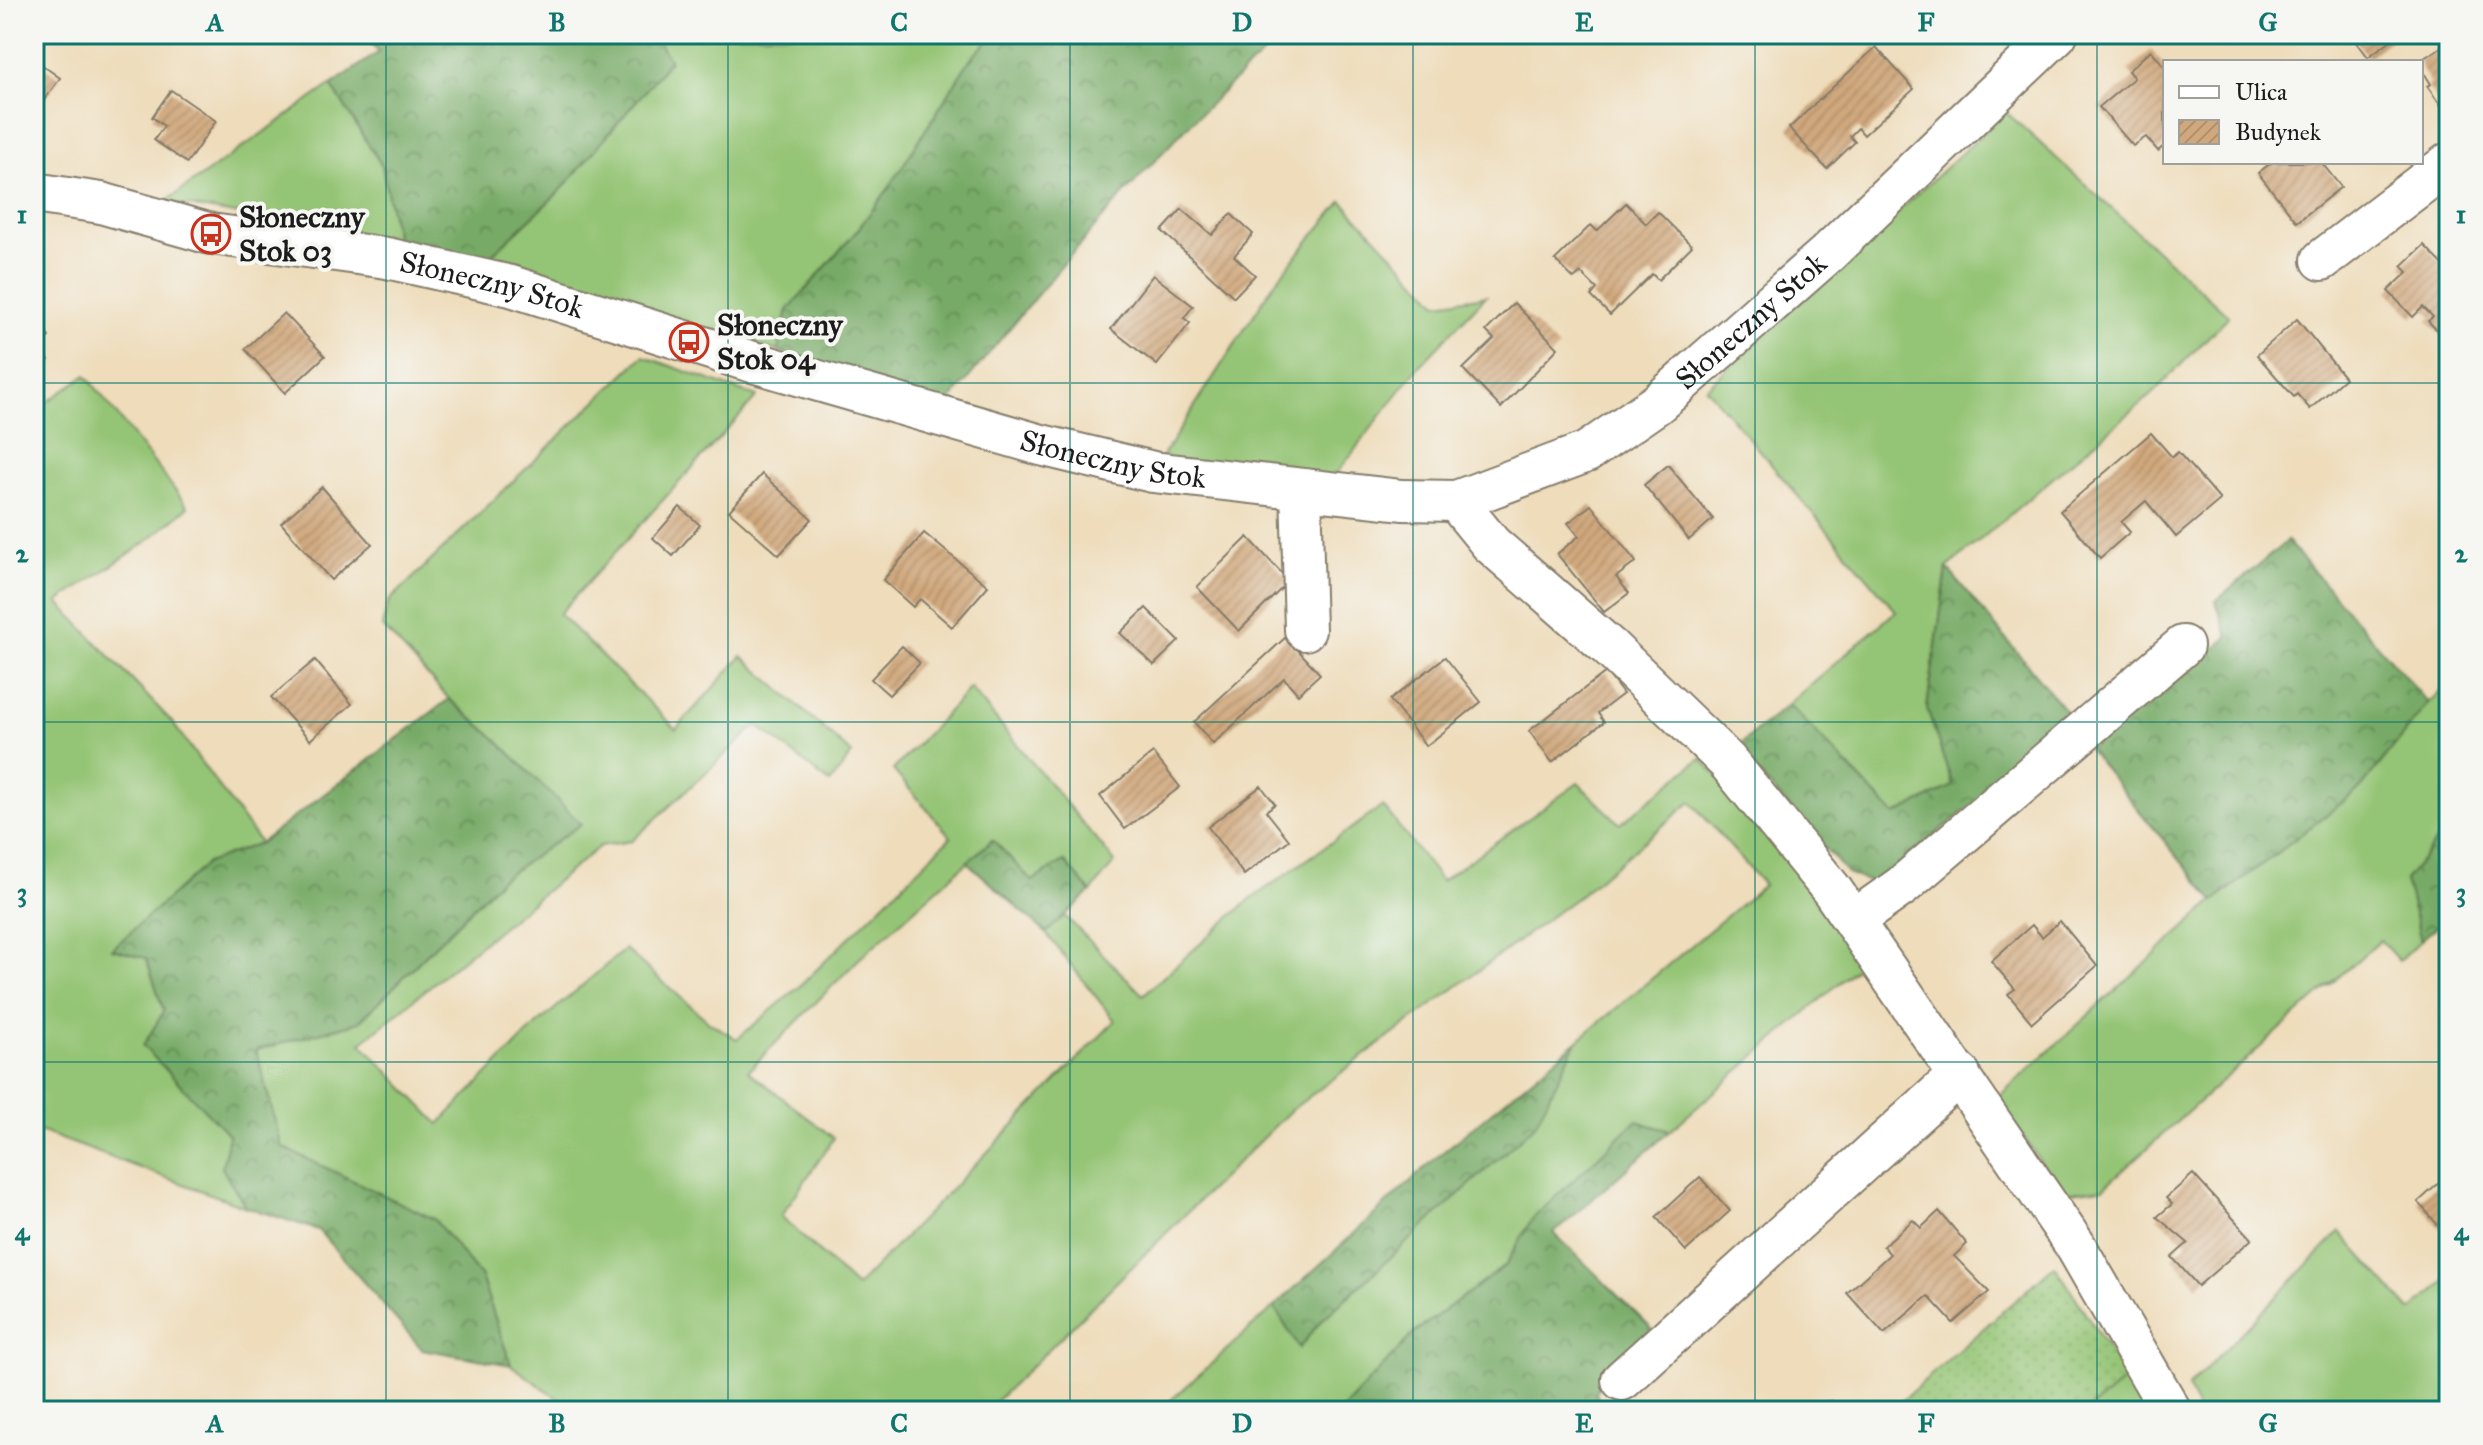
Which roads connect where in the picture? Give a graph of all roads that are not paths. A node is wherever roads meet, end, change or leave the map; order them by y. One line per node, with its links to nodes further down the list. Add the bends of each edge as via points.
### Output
1 (2057, 34): 6 (street, Słoneczny Stok, via 1827,254 1658,403 1587,452)
2 (2449, 163): 4 (street)
3 (34, 193): 5 (street, Słoneczny Stok, via 101,203 211,234 387,258 496,283 1041,445 1153,472)
4 (2322, 260)
5 (1301, 489): 6 (street, Słoneczny Stok); 7 (street)
6 (1456, 501): 9 (street, via 1491,544 1609,647 1727,761)
7 (1305, 630)
8 (2183, 646): 9 (street, via 1902,886)
9 (1854, 920): 10 (street)
10 (1960, 1074): 11 (street); 12 (street, via 2075,1245)
11 (1622, 1380)
12 (2171, 1411)

